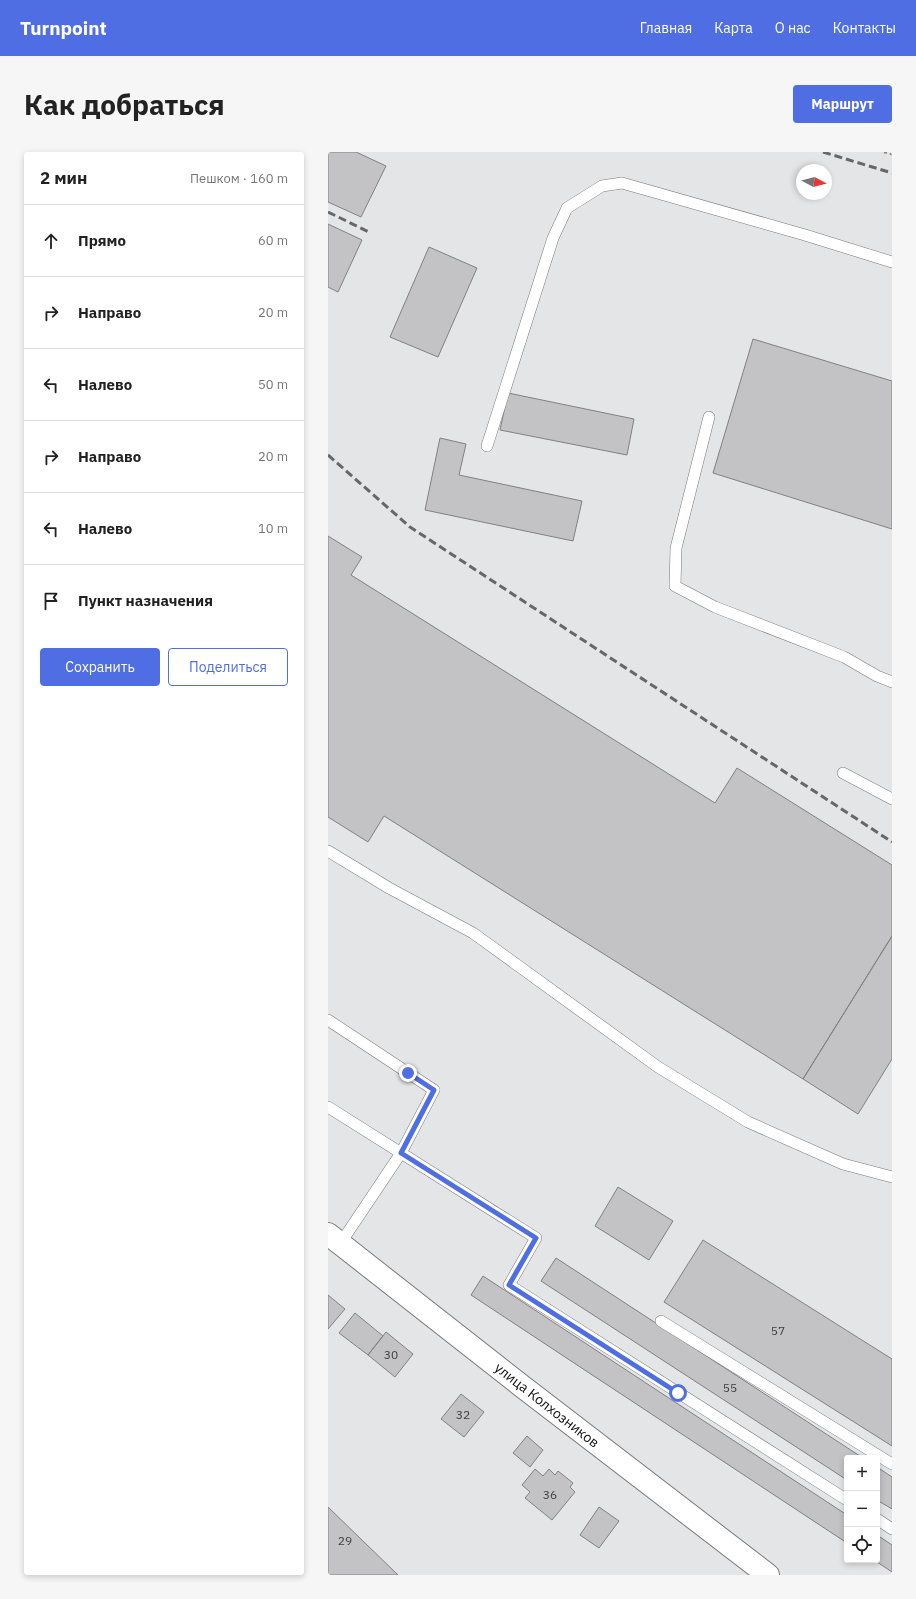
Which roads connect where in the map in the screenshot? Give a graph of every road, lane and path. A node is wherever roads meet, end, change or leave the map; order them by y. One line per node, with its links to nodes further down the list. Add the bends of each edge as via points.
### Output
1 (884, 152): 2 (path)
2 (892, 154)
3 (892, 262): 5 (lane, via 622,183 602,186 567,208 564,214)
4 (709, 417): 6 (lane, via 676,548 675,586 715,608 844,657)
5 (487, 446)
6 (892, 682)
7 (843, 773): 8 (lane)
8 (892, 799)
9 (328, 851): 13 (lane, via 472,933 658,1067 748,1122 843,1164)
10 (328, 1020): 12 (lane, via 434,1090)
11 (328, 1107): 12 (lane)
12 (401, 1153): 14 (lane); 17 (lane, via 536,1238 509,1285)
13 (892, 1177)
14 (334, 1239): 20 (street, улица Колхозников)
15 (661, 1321): 16 (lane)
16 (892, 1464)
17 (844, 1498)
18 (880, 1521): 19 (lane)
19 (892, 1529)
20 (768, 1575)

